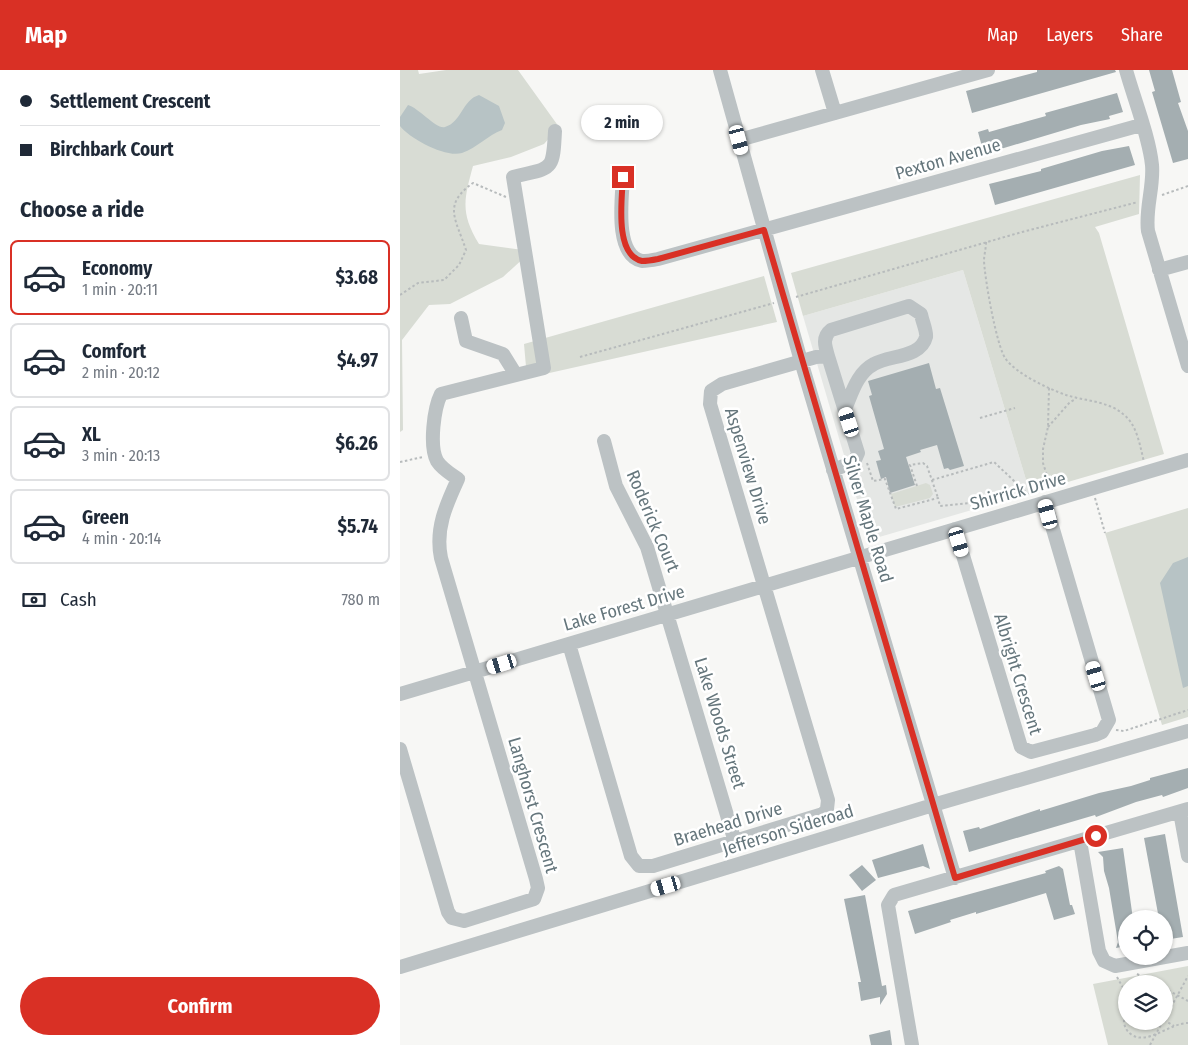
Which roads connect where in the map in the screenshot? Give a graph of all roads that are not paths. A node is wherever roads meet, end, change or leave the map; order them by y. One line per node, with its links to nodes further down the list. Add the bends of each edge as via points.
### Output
1 (720, 70): 8 (street, Silver Maple Road)
2 (822, 70): 5 (street)
3 (988, 70): 5 (street)
4 (1126, 70): 6 (street)
5 (835, 113): 8 (street)
6 (1141, 125): 10 (street, Pexton Avenue); 12 (street, via 1152,162 1148,231)
7 (555, 131): 17 (street, via 554,160 546,168 513,177 544,368)
8 (739, 140): 10 (street, Silver Maple Road)
9 (623, 177): 10 (street, Pexton Avenue, via 623,241 631,255 642,261)
10 (764, 230): 15 (street, Silver Maple Road)
11 (1188, 262): 12 (street)
12 (1159, 270): 16 (street)
13 (461, 318): 17 (street, via 466,341 503,354)
14 (828, 356): 15 (street); 18 (street); 18 (street, via 824,341 831,330 909,306 921,314 926,335 922,344 917,350 873,364 859,378)
15 (801, 361): 21 (street, Silver Maple Road); 25 (street, Aspenview Drive, via 722,384 710,397)
16 (1187, 363)
17 (516, 375): 28 (street, via 441,394 435,406 436,459 441,467 458,479 442,516 439,551)
18 (845, 409): 21 (street, via 858,453 854,462)
19 (604, 441): 26 (street, Roderick Court, via 616,486 647,547)
20 (1188, 460): 22 (street, Shirrick Drive)
21 (833, 470): 24 (street, Silver Maple Road)
22 (1045, 502): 23 (street, Shirrick Drive); 23 (street, Albright Crescent, via 1109,720 1102,732 1095,735 1031,752 1021,747)
23 (955, 529): 24 (street, Shirrick Drive)
24 (859, 558): 25 (street, Lake Forest Drive); 32 (street, Silver Maple Road)
25 (765, 586): 26 (street, Lake Forest Drive); 35 (street, Braehead Drive, via 828,805 818,817)
26 (668, 615): 27 (street, Lake Forest Drive); 35 (street, Lake Woods Street)
27 (569, 644): 28 (street, Lake Forest Drive); 35 (street, Braehead Drive, via 634,861 646,867)
28 (474, 672): 29 (street, Lake Forest Drive); 31 (street, Langhorst Crescent, via 536,879 538,888 534,899 464,920 452,918)
29 (400, 694)
30 (1188, 731): 32 (street, Jefferson Sideroad)
31 (400, 750)
32 (933, 805): 37 (street, Silver Maple Road); 39 (street, Jefferson Sideroad)
33 (1184, 810): 34 (street); 36 (street)
34 (1080, 841): 37 (street); 38 (street, via 1099,951 1104,961 1115,966)
35 (735, 842)
36 (1188, 856)
37 (955, 878): 40 (street, via 894,895 888,905)
38 (1188, 952)
39 (400, 967)
40 (912, 1045)

